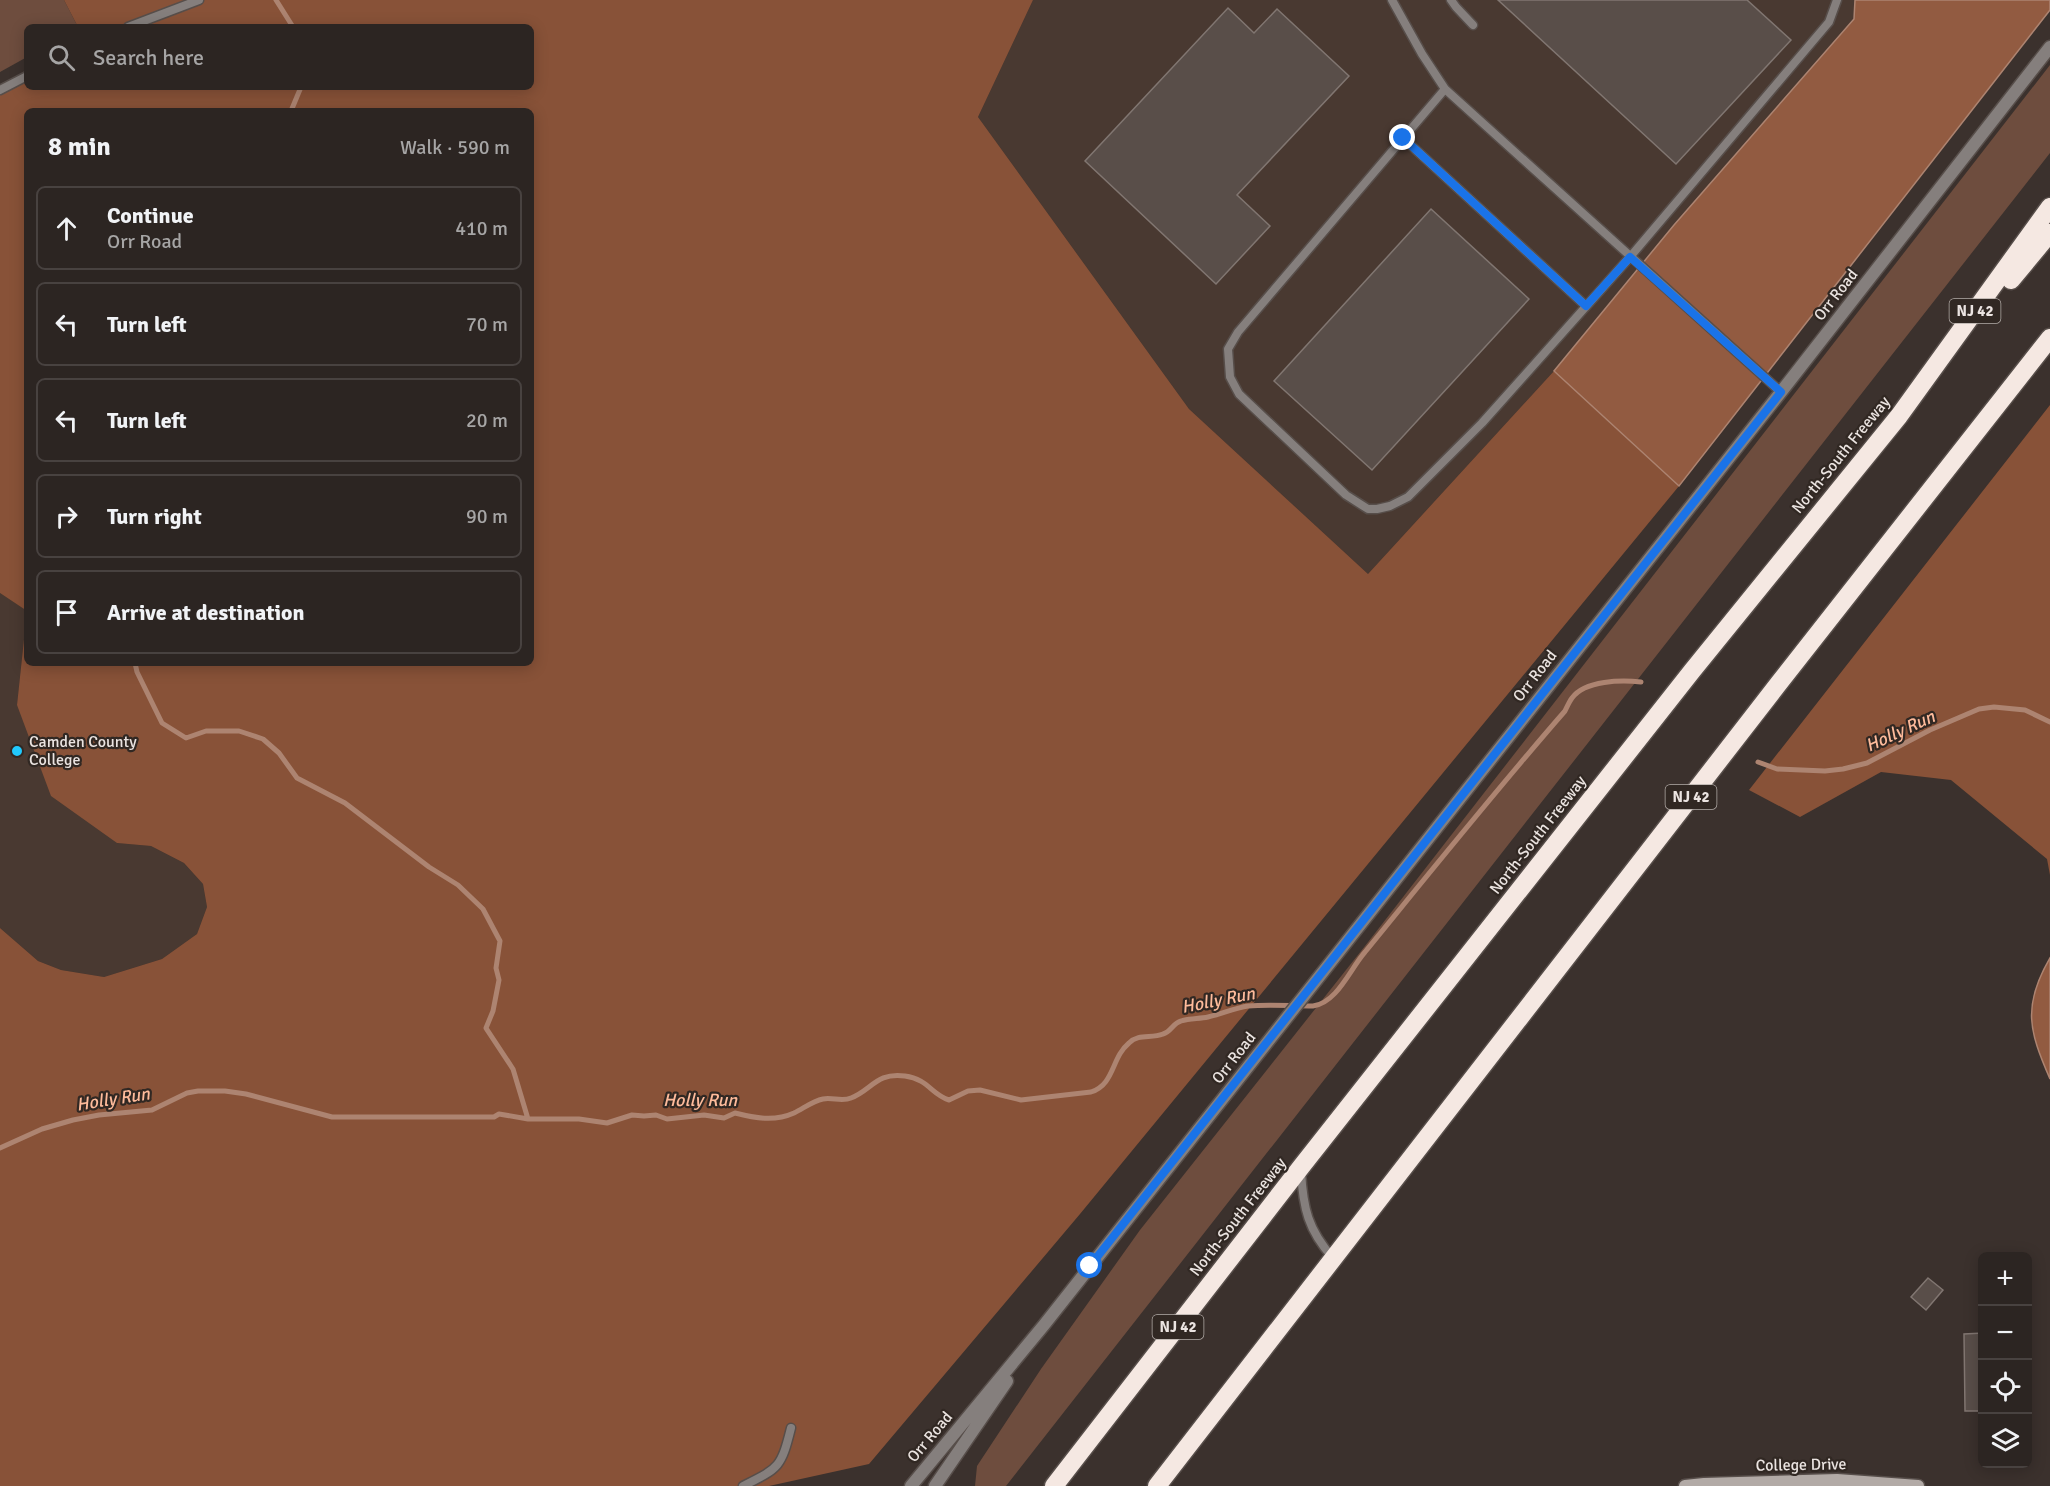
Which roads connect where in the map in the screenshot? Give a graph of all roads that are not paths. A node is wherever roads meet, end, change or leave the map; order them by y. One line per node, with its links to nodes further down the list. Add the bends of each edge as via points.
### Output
1 (199, 0): 5 (lane)
2 (1392, 0): 9 (lane)
3 (1451, 0): 6 (lane)
4 (1836, 0): 14 (lane, via 1829,22)
5 (136, 24)
6 (1473, 25)
7 (2050, 47): 17 (street, Orr Road)
8 (24, 78): 10 (lane)
9 (1445, 89): 11 (lane); 14 (lane)
10 (0, 90)
11 (1403, 138): 15 (lane); 15 (lane, via 1228,348 1230,377 1239,394 1346,495 1368,509 1390,506 1408,497 1482,423)
12 (2050, 207): 18 (highway, North-South Freeway / NJ 42)
13 (2050, 233): 18 (highway)
14 (1630, 257): 15 (lane); 17 (lane)
15 (1586, 306)
16 (2050, 338): 20 (highway, NJ 42)
17 (1781, 392): 21 (street, Orr Road)
18 (1899, 416): 19 (highway, North-South Freeway / NJ 42, via 1692,671)
19 (1301, 1167): 20 (lane, via 1305,1209 1312,1228); 26 (highway, North-South Freeway / NJ 42)
20 (1333, 1258): 27 (highway, NJ 42)
21 (1044, 1325): 24 (street, Orr Road); 25 (street, Orr Road)
22 (791, 1428): 23 (lane, via 784,1455 772,1472)
23 (743, 1486)
24 (911, 1486)
25 (935, 1486)
26 (1054, 1486)
27 (1157, 1486)
28 (1685, 1486): 29 (main road, College Drive, via 1837,1480)
29 (1918, 1486)

